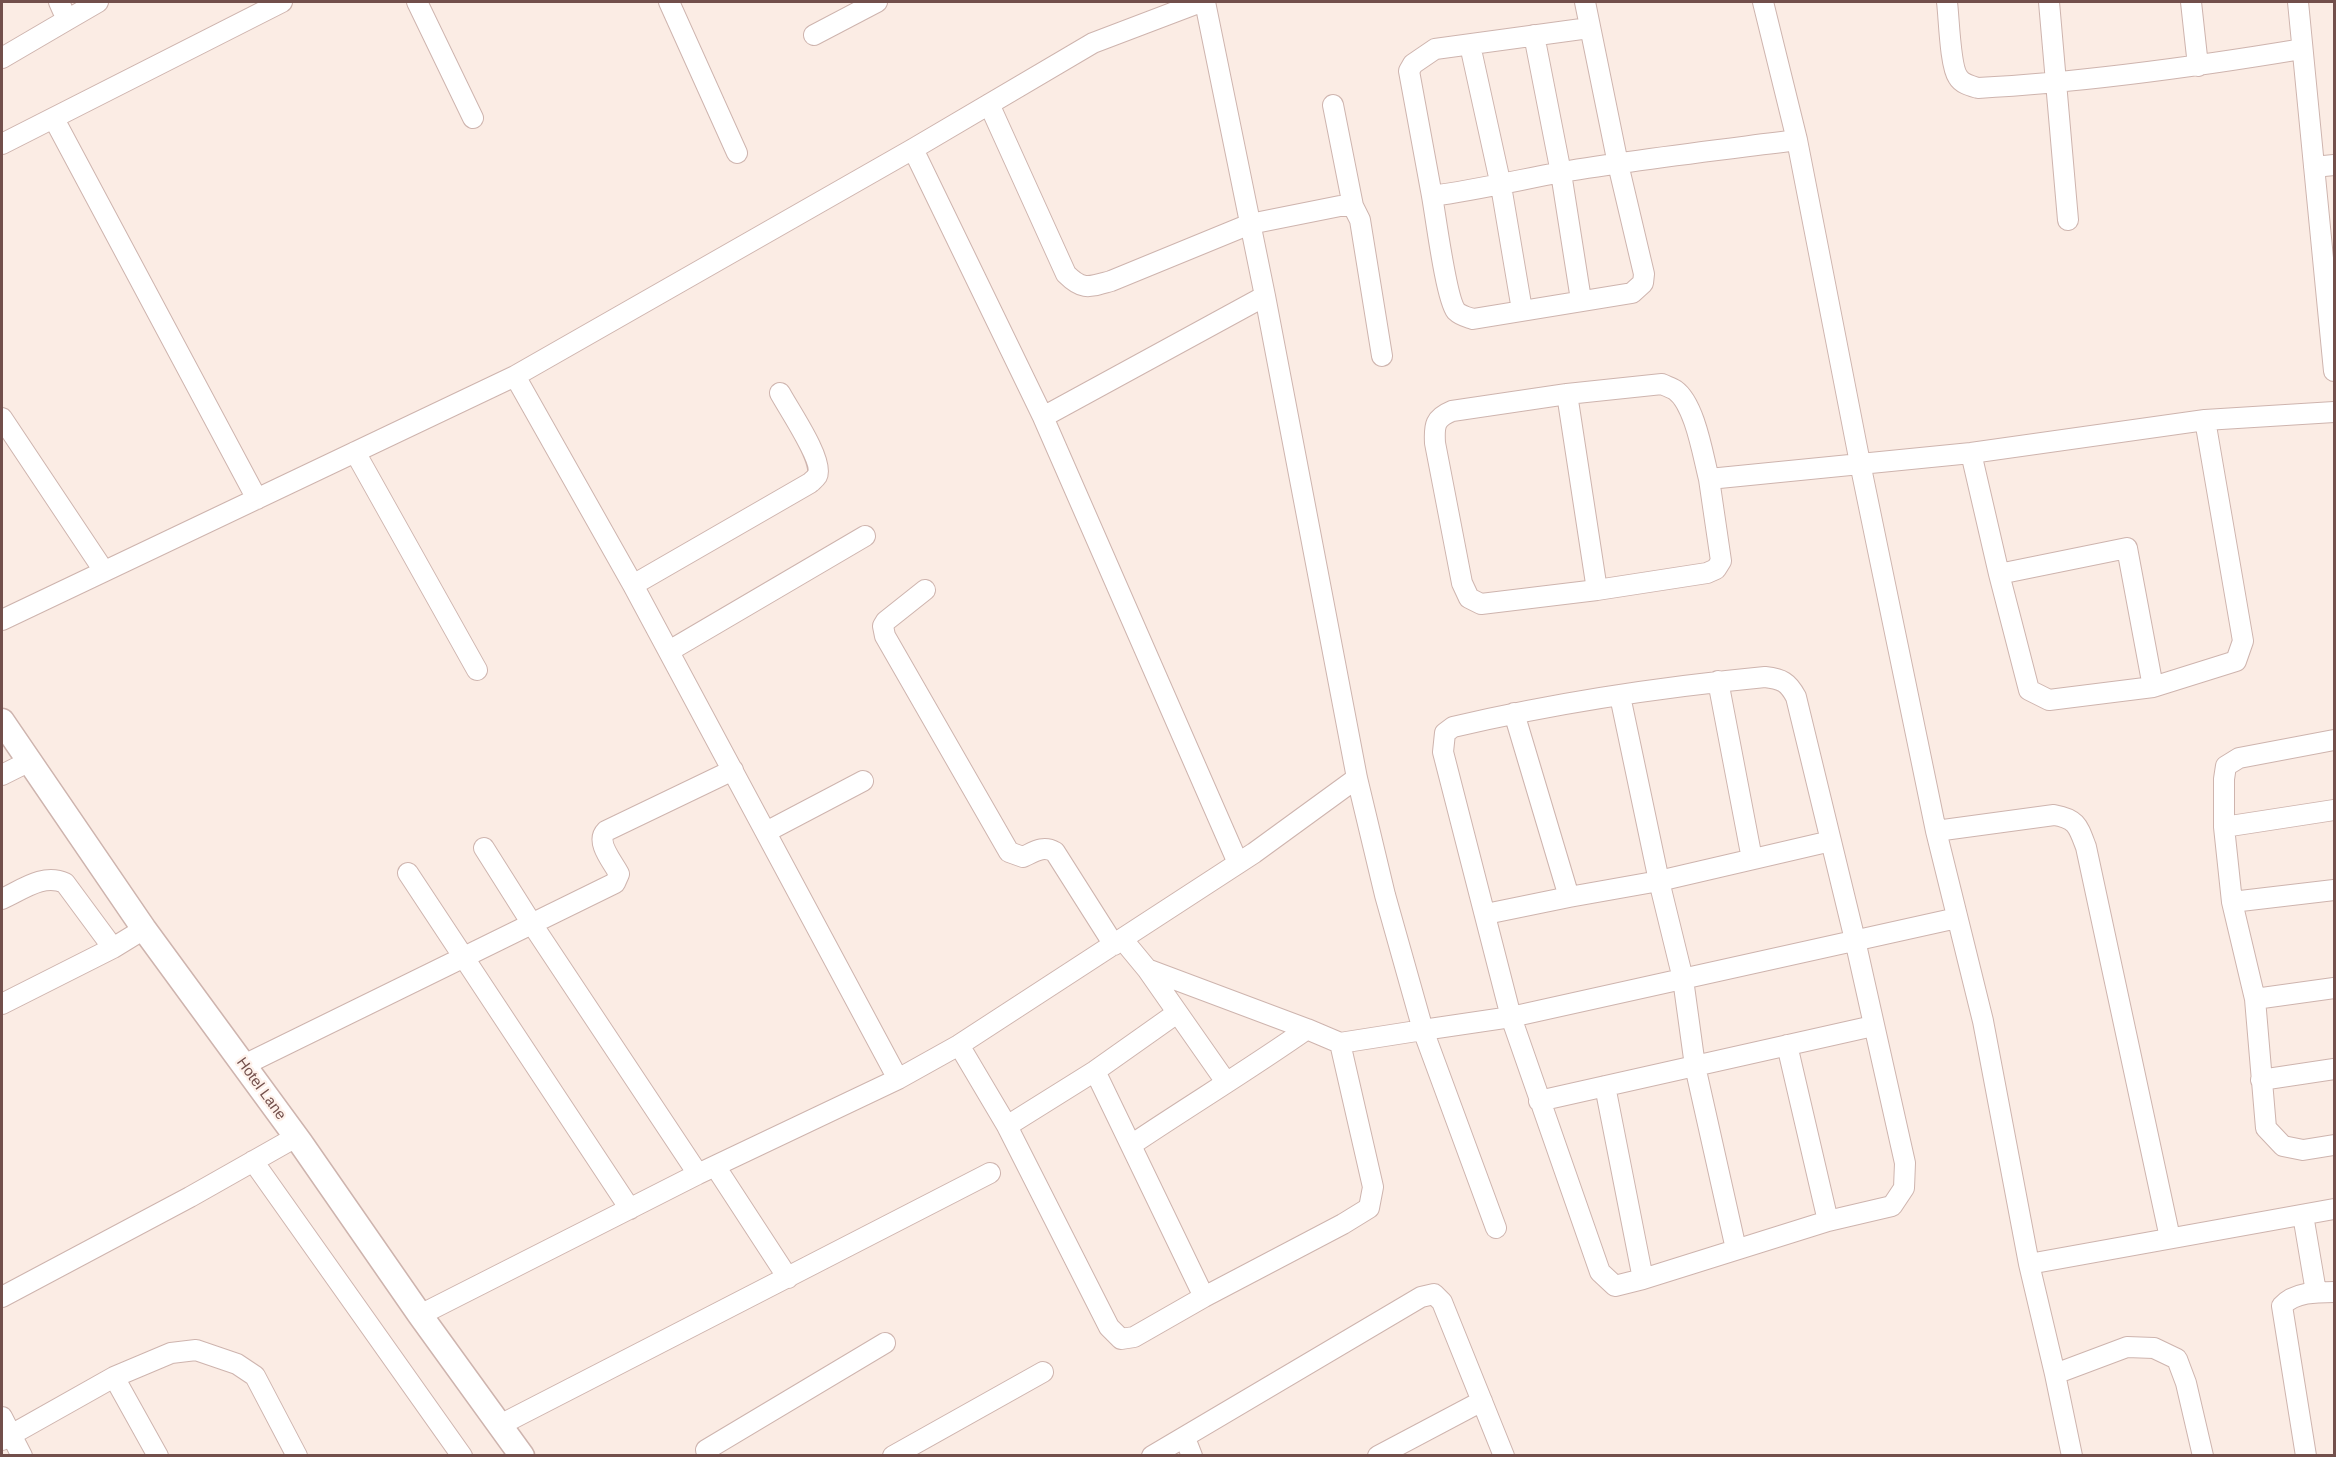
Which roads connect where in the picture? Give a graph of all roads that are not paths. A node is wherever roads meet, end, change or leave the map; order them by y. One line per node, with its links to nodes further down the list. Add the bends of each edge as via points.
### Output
1 (59, 2): 14 (street)
2 (98, 2): 14 (street)
3 (282, 2): 26 (street)
4 (417, 2): 25 (street)
5 (669, 2): 30 (street)
6 (877, 2): 16 (street)
7 (1203, 2): 23 (street, via 1093,43); 39 (street)
8 (1585, 2): 15 (street)
9 (1763, 2): 27 (street)
10 (1947, 2): 22 (street, via 1954,67 1966,85 1978,88)
11 (2049, 2): 22 (street)
12 (2191, 2): 21 (street)
13 (2298, 2): 19 (street)
14 (67, 20): 20 (street)
15 (1589, 28): 17 (street); 31 (street)
16 (814, 35)
17 (1534, 35): 18 (street); 34 (street)
18 (1470, 45): 35 (street); 36 (street, via 1435,49 1418,59 1409,72)
19 (2302, 50): 21 (street); 33 (street)
20 (2, 58)
21 (2198, 66): 22 (street)
22 (2055, 84): 38 (street)
23 (989, 104): 29 (street); 39 (street, via 1066,274 1076,284 1087,287 1111,281)
24 (1333, 105): 37 (street)
25 (472, 118)
26 (54, 119): 28 (street); 56 (street)
27 (1797, 140): 31 (street); 54 (street)
28 (2, 144)
29 (913, 149): 45 (street); 50 (street)
30 (737, 153)
31 (1618, 164): 34 (street); 41 (street, via 1643,283 1632,293)
32 (2334, 165): 33 (street)
33 (2314, 166): 44 (street)
34 (1561, 173): 35 (street); 41 (street)
35 (1501, 186): 36 (street); 42 (street)
36 (1432, 196): 42 (street, via 1455,310 1473,319)
37 (1353, 206): 39 (street); 43 (street, via 1360,220)
38 (2068, 220)
39 (1250, 224): 40 (street)
40 (1265, 296): 50 (street); 74 (street)
41 (1581, 300): 42 (street)
42 (1522, 310)
43 (1382, 356)
44 (2334, 372)
45 (515, 376): 52 (street); 60 (street)
46 (780, 393): 60 (street, via 814,455 817,476)
47 (1567, 394): 55 (street, via 1662,384 1676,390 1692,415); 62 (street); 62 (street, via 1452,411 1440,416 1434,425 1435,443 1468,598 1481,604)
48 (2334, 412): 51 (street)
49 (2, 417): 58 (street)
50 (1043, 417): 83 (street)
51 (2205, 420): 53 (street); 67 (street, via 2243,641 2236,661)
52 (355, 452): 56 (street); 65 (street)
53 (1971, 453): 54 (street); 59 (street)
54 (1860, 463): 55 (street); 78 (street)
55 (1709, 479): 62 (street, via 1721,561 1716,569)
56 (257, 499): 58 (street)
57 (865, 536): 64 (street)
58 (104, 571): 63 (street)
59 (1999, 574): 67 (street, via 2029,690 2049,700); 67 (street, via 2127,548)
60 (633, 585): 64 (street)
61 (925, 590): 95 (street, via 886,621 885,636 1009,852 1023,857 1042,849 1055,852)
62 (1597, 590)
63 (2, 620)
64 (669, 651): 73 (street)
65 (477, 670)
66 (1718, 681): 68 (street); 80 (street, via 1765,677 1782,679 1790,686); 82 (street)
67 (2152, 687)
68 (1620, 696): 69 (street); 85 (street)
69 (1514, 713): 87 (street); 90 (street, via 1453,728 1445,733 1443,744)
70 (2, 722): 72 (street, Hotel Lane)
71 (2334, 740): 77 (street, via 2239,758 2226,766)
72 (14, 768): 93 (street, Hotel Lane)
73 (733, 770): 79 (street); 92 (street, via 606,831 601,841 619,874 615,883)
74 (1357, 778): 83 (street); 106 (street)
75 (863, 781): 79 (street)
76 (2334, 810): 77 (street)
77 (2224, 827): 89 (street)
78 (1935, 831): 91 (street); 130 (street, via 2054,815 2067,817 2077,825 2086,847)
79 (766, 832): 114 (street)
80 (1831, 841): 82 (street); 94 (street)
81 (484, 848): 92 (street)
82 (1752, 859): 85 (street)
83 (1238, 863): 95 (street)
84 (408, 873): 96 (street)
85 (1659, 880): 87 (street); 98 (street)
86 (2334, 890): 89 (street)
87 (1569, 897): 90 (street)
88 (2, 899): 93 (street, via 46,879 56,879)
89 (2232, 902): 100 (street)
90 (1486, 914): 103 (street)
91 (1957, 918): 94 (street); 132 (street, via 1983,1021)
92 (532, 924): 96 (street); 123 (street)
93 (128, 938): 101 (street); 110 (street, Hotel Lane)
94 (1855, 940): 98 (street); 104 (street)
95 (1118, 943): 97 (street); 108 (street)
96 (464, 958): 110 (street); 125 (street)
97 (1147, 969): 102 (street); 105 (street)
98 (1683, 979): 103 (street); 111 (street)
99 (2334, 988): 100 (street)
100 (2254, 999): 115 (street)
101 (2, 1004)
102 (1177, 1013): 113 (street); 116 (street)
103 (1511, 1017): 106 (street); 118 (street)
104 (1874, 1026): 109 (street); 128 (street, via 1905,1163 1904,1188 1892,1206)
105 (1307, 1029): 107 (street); 116 (street)
106 (1423, 1030): 107 (street); 129 (street)
107 (1340, 1043): 137 (street, via 1373,1187 1369,1208)
108 (959, 1045): 114 (street); 119 (street)
109 (1787, 1045): 111 (street); 128 (street)
110 (244, 1065): 122 (street, Hotel Lane)
111 (1695, 1066): 117 (street); 131 (street)
112 (2334, 1069): 115 (street)
113 (1095, 1071): 119 (street); 120 (street)
114 (898, 1079): 123 (street)
115 (2261, 1080): 121 (street, via 2266,1128 2283,1146 2303,1150)
116 (1226, 1082): 120 (street)
117 (1605, 1086): 118 (street); 134 (street)
118 (1539, 1101): 134 (street, via 1600,1272 1615,1286)
119 (1007, 1126): 137 (street, via 1109,1328 1121,1339 1134,1337)
120 (1131, 1145): 137 (street)
121 (2334, 1146)
122 (275, 1149): 136 (street); 138 (street, Hotel Lane); 152 (street)
123 (707, 1170): 125 (street); 133 (street)
124 (990, 1173): 133 (street)
125 (630, 1209): 138 (street)
126 (2334, 1209): 127 (street)
127 (2303, 1215): 130 (street); 135 (street)
128 (1828, 1221): 131 (street)
129 (1496, 1228)
130 (2170, 1238): 132 (street)
131 (1736, 1250): 134 (street)
132 (2028, 1264): 141 (street)
133 (788, 1278): 145 (street)
134 (1643, 1279)
135 (2325, 1292): 160 (street, via 2288,1298 2282,1306)
136 (2, 1297)
137 (1204, 1298)
138 (420, 1315): 145 (street, Hotel Lane)
139 (885, 1343): 147 (street)
140 (1043, 1372): 154 (street)
141 (2055, 1374): 158 (street); 159 (street, via 2127,1347 2154,1348 2177,1359)
142 (114, 1377): 146 (street); 150 (street); 151 (street, via 181,1351 196,1350 237,1364 255,1377)
143 (1482, 1401): 148 (street, via 1442,1302 1434,1294 1421,1297); 156 (street); 157 (street)
144 (2, 1417): 146 (street)
145 (500, 1425): 153 (street, Hotel Lane)
146 (6, 1437): 149 (street)
147 (703, 1447)
148 (1188, 1447): 155 (street)
149 (22, 1455)
150 (158, 1455)
151 (297, 1455)
152 (462, 1455)
153 (522, 1455)
154 (893, 1455)
155 (1152, 1455)
156 (1378, 1455)
157 (1504, 1455)
158 (2072, 1455)
159 (2203, 1455)
160 (2306, 1455)

